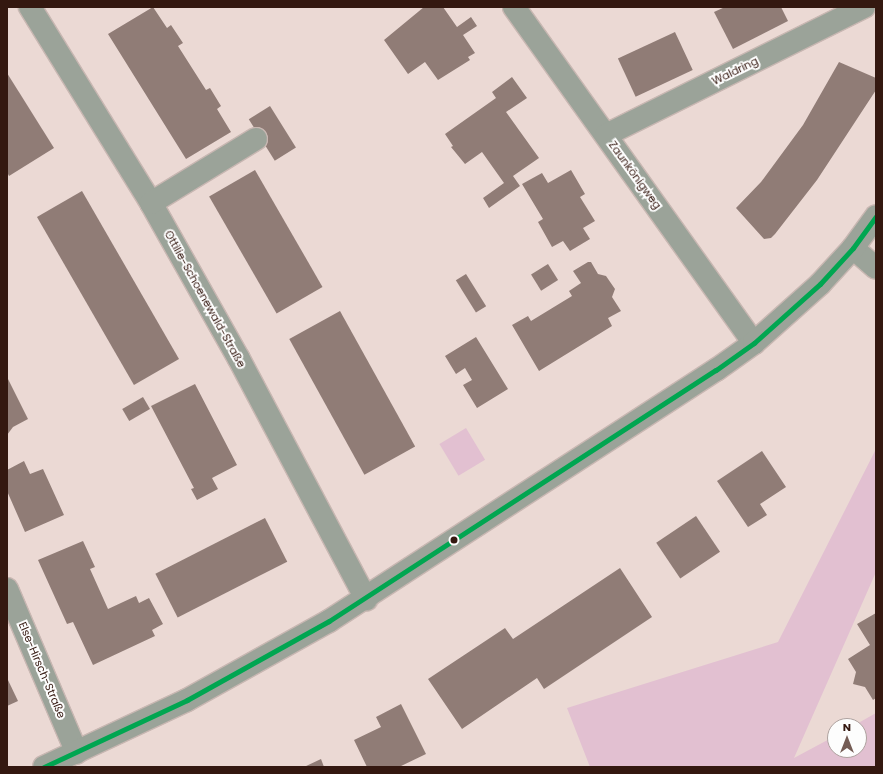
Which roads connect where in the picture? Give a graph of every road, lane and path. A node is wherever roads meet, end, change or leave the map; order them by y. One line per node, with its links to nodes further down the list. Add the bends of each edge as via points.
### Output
1 (30, 7): 6 (street, Ottilie-Schoenewald-Straße)
2 (514, 7): 4 (street, Zaunkönigweg)
3 (864, 7): 4 (street, Waldring)
4 (606, 135): 10 (street, Zaunkönigweg)
5 (256, 139): 6 (street)
6 (151, 203): 12 (street, Ottilie-Schoenewald-Straße, via 239,359)
7 (876, 216): 8 (street)
8 (853, 248): 9 (street); 10 (street, via 820,284)
9 (876, 268)
10 (754, 343): 12 (street)
11 (7, 589): 13 (street, Else-Hirsch-Straße)
12 (366, 599): 13 (street, via 193,696)
13 (77, 752): 14 (street)
14 (44, 767)

